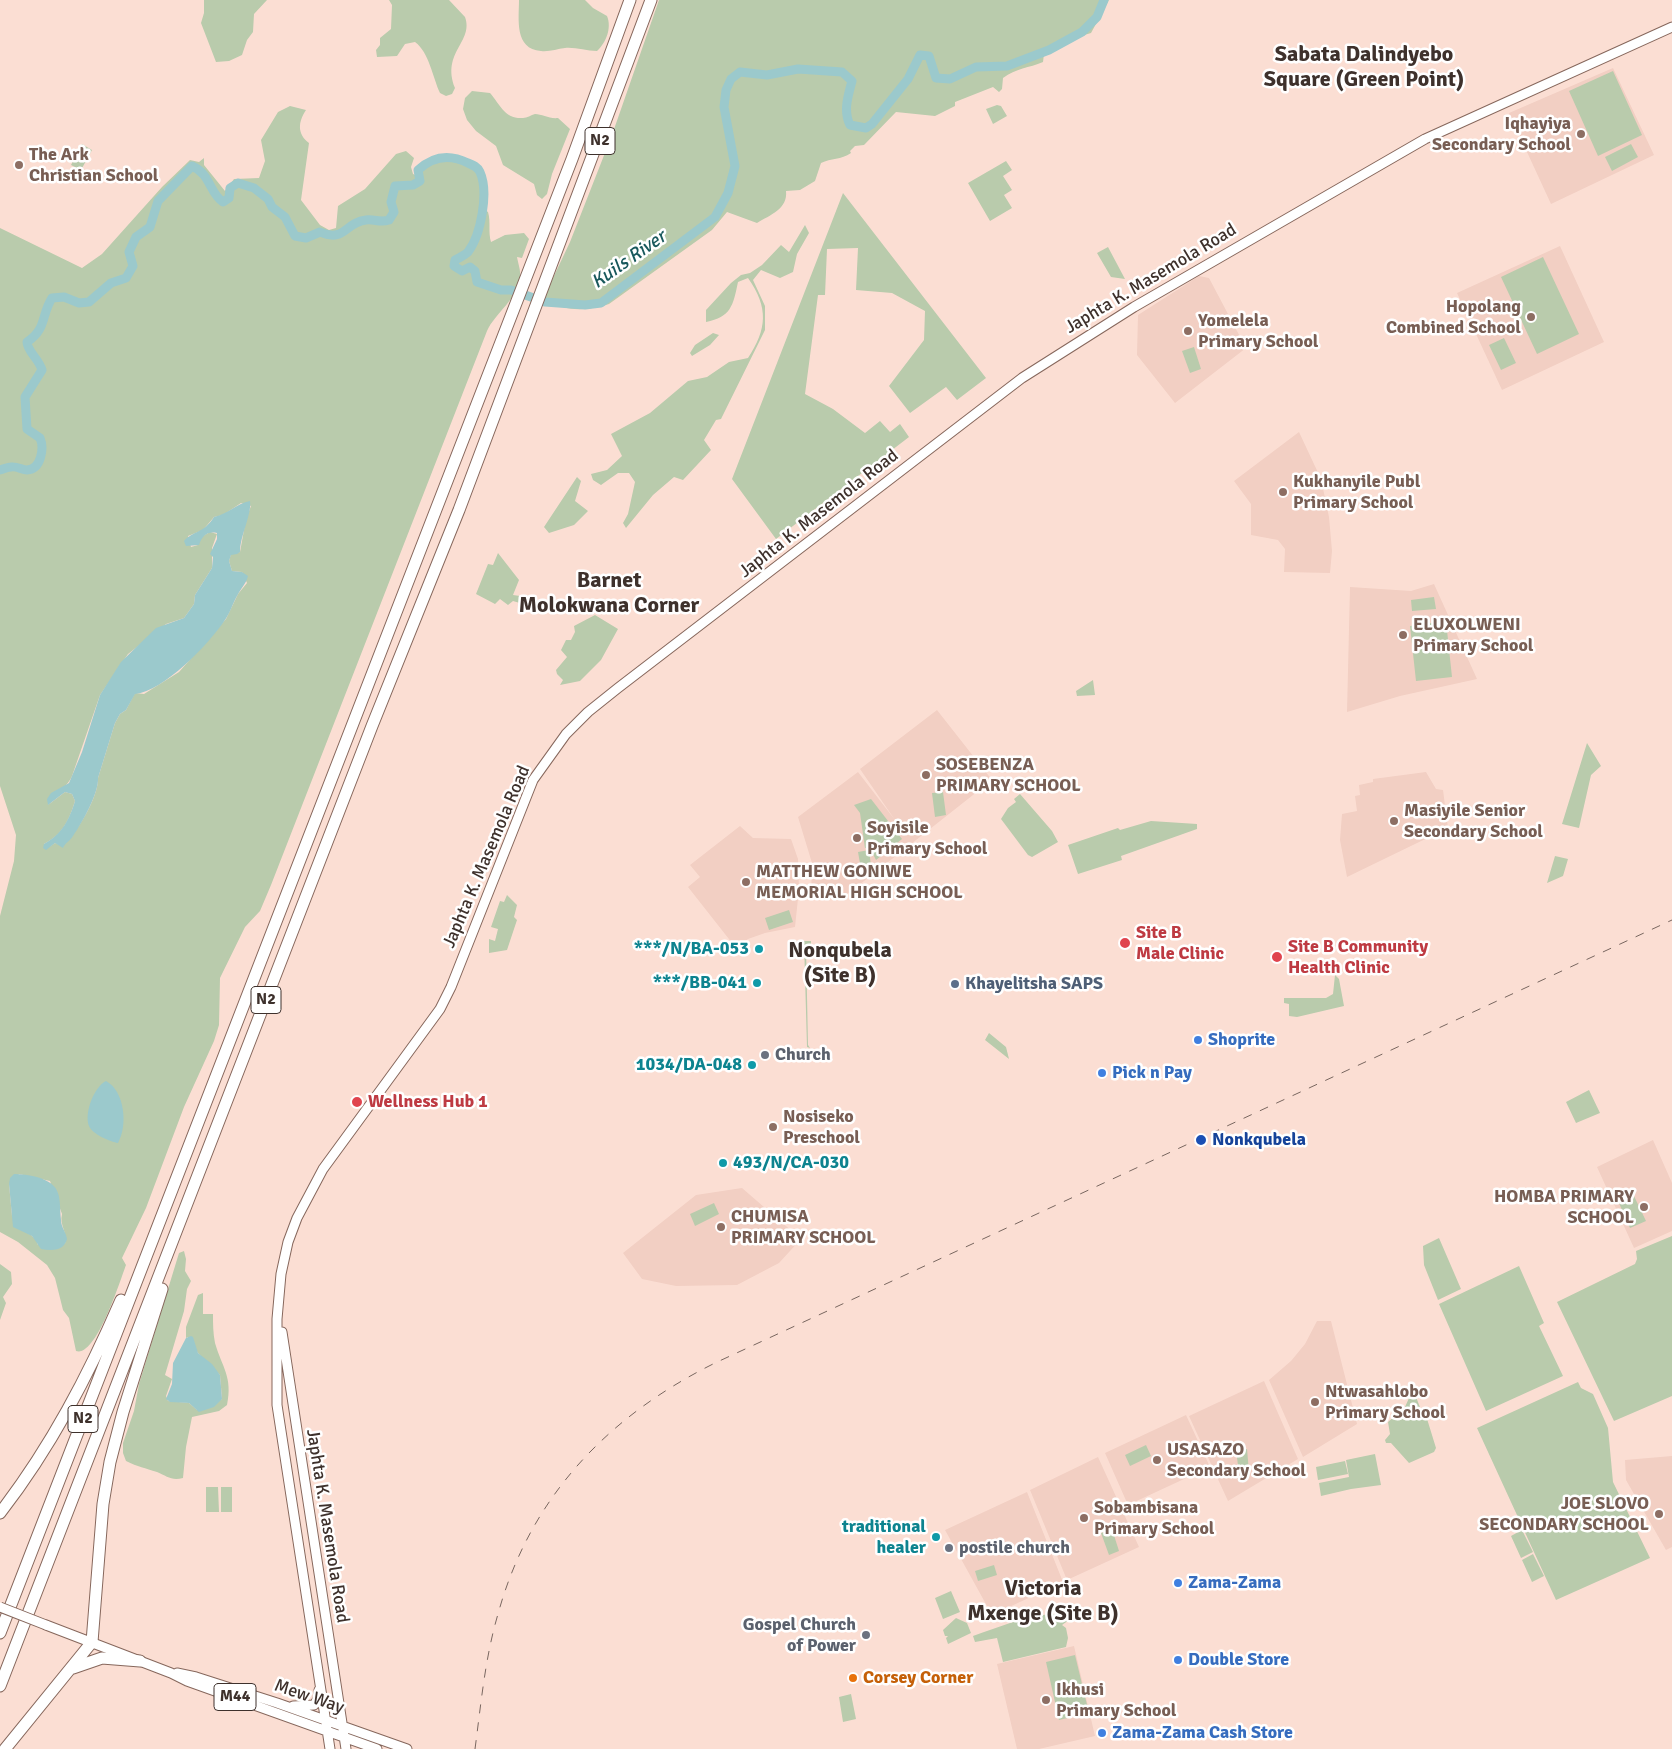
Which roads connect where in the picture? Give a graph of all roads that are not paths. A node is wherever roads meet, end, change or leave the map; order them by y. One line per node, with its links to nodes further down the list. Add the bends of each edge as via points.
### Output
1 (630, 0): 4 (highway, N2, via 572,159)
2 (652, 0): 5 (highway, N2, via 458,510)
3 (1672, 27): 6 (main road, Japhta K. Masemola Road, via 1425,139 1082,338 1022,378 588,712 555,747 533,780 440,1009 307,1196 286,1251)
4 (166, 1206): 7 (highway, via 154,1225 72,1404 42,1456); 9 (highway, N2)
5 (174, 1238): 10 (highway, via 110,1462 103,1504); 15 (highway, N2)
6 (278, 1307): 14 (main road, Japhta K. Masemola Road, via 277,1405); 18 (main road, Japhta K. Masemola Road)
7 (0, 1513)
8 (0, 1607): 10 (main road, Mew Way / M44, bridge)
9 (0, 1632)
10 (92, 1642): 11 (main road, Mew Way / M44); 12 (highway)
11 (140, 1661): 12 (highway, via 102,1658); 13 (main road, Mew Way / M44)
12 (70, 1670): 21 (highway)
13 (171, 1673): 16 (main road, Mew Way / M44, via 196,1677); 19 (main road, Mew Way / M44, via 187,1682)
14 (320, 1680): 16 (main road, via 315,1704); 17 (main road, Japhta K. Masemola Road)
15 (0, 1686)
16 (288, 1707): 17 (main road, Mew Way / M44)
17 (326, 1720): 18 (main road, Mew Way / M44); 19 (main road, Japhta K. Masemola Road)
18 (342, 1725): 20 (main road, Japhta K. Masemola Road); 25 (main road, Mew Way / M44)
19 (328, 1732): 20 (main road, Mew Way / M44); 22 (main road, Japhta K. Masemola Road)
20 (344, 1737): 23 (main road, Japhta K. Masemola Road); 24 (main road, Mew Way / M44)
21 (5, 1749)
22 (330, 1749)
23 (346, 1749)
24 (377, 1749)
25 (407, 1749)

